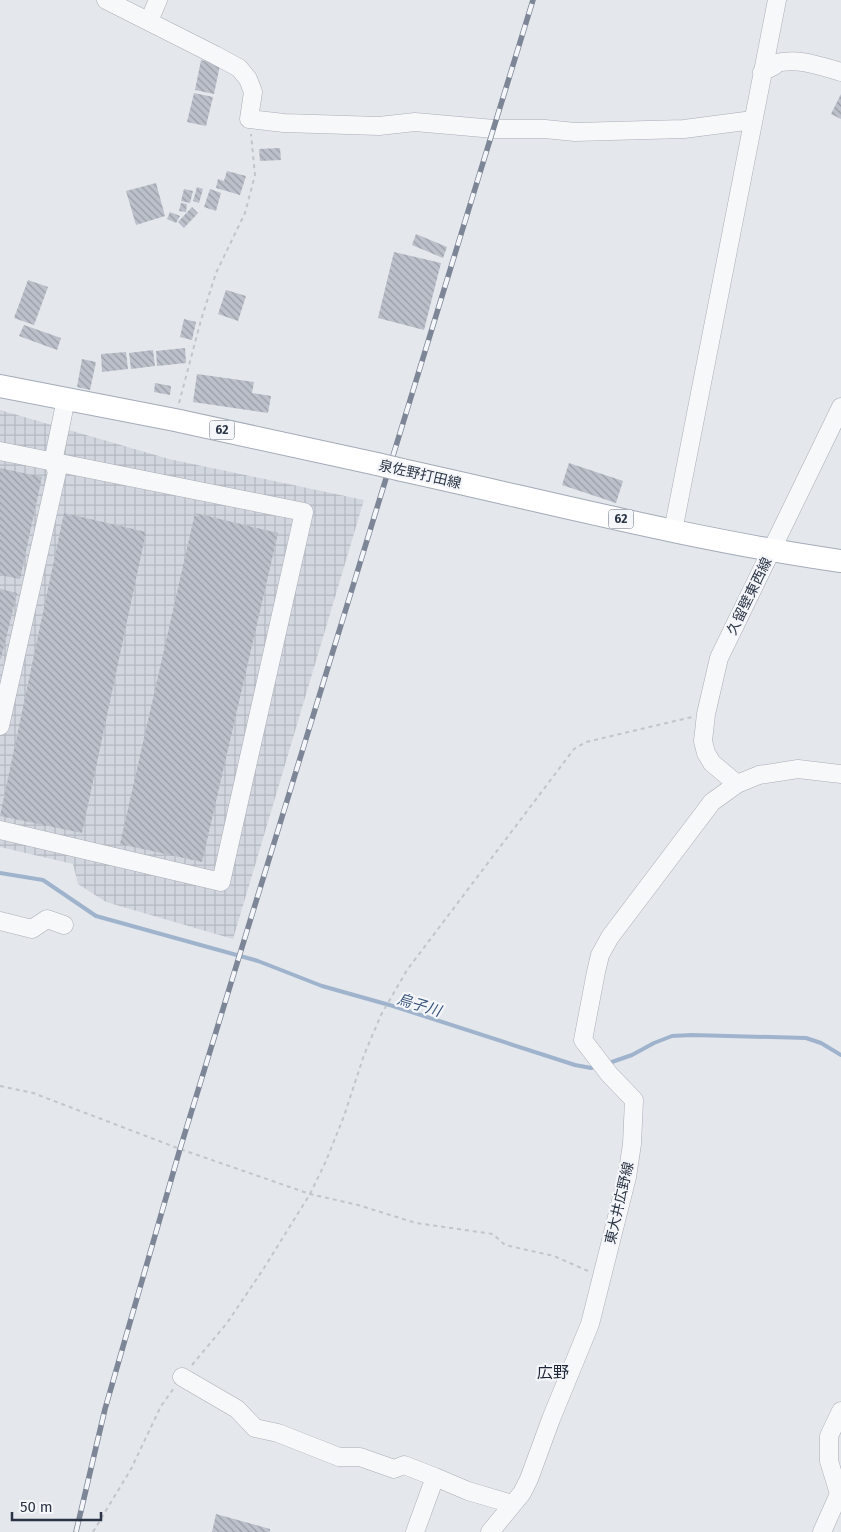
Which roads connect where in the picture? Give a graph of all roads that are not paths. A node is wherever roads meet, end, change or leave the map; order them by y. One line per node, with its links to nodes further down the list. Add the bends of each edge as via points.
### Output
1 (106, 0): 4 (street)
2 (158, 0): 4 (street)
3 (777, 0): 5 (street)
4 (150, 22): 7 (street, via 239,68 253,92 249,119 379,126 416,122 575,132 684,129)
5 (762, 72): 6 (street, via 786,60 805,61); 7 (street)
6 (841, 72)
7 (753, 120): 13 (street)
8 (0, 386): 9 (main road, 泉佐野打田線 / 62)
9 (66, 399): 12 (street); 13 (main road, 泉佐野打田線 / 62, bridge, via 175,420)
10 (841, 407): 14 (street, 久留壁東西線)
11 (0, 451): 12 (street)
12 (54, 462): 16 (street, via 57,472); 19 (street, via 304,512 221,882)
13 (672, 531): 14 (main road, 泉佐野打田線 / 62)
14 (772, 550): 15 (main road, 泉佐野打田線 / 62); 18 (street, 久留壁東西線, via 719,658 706,714 702,741 706,753 712,764)
15 (841, 561)
16 (0, 726)
17 (841, 774): 18 (street, 東大井広野線, via 798,769 760,775)
18 (737, 784): 26 (street, 東大井広野線, via 712,802 610,937 600,955 583,1040 634,1100 628,1177 590,1324 529,1479)
19 (0, 830)
20 (0, 920): 21 (street, via 32,929 47,919)
21 (64, 925)
22 (182, 1378): 24 (street, via 237,1409 256,1428 339,1456 360,1457 394,1469 404,1465)
23 (841, 1411): 25 (street, via 829,1436 829,1461)
24 (435, 1477): 26 (street); 27 (street)
25 (840, 1497): 29 (street)
26 (512, 1504): 28 (street, 東大井広野線)
27 (415, 1532)
28 (490, 1532)
29 (822, 1532)

